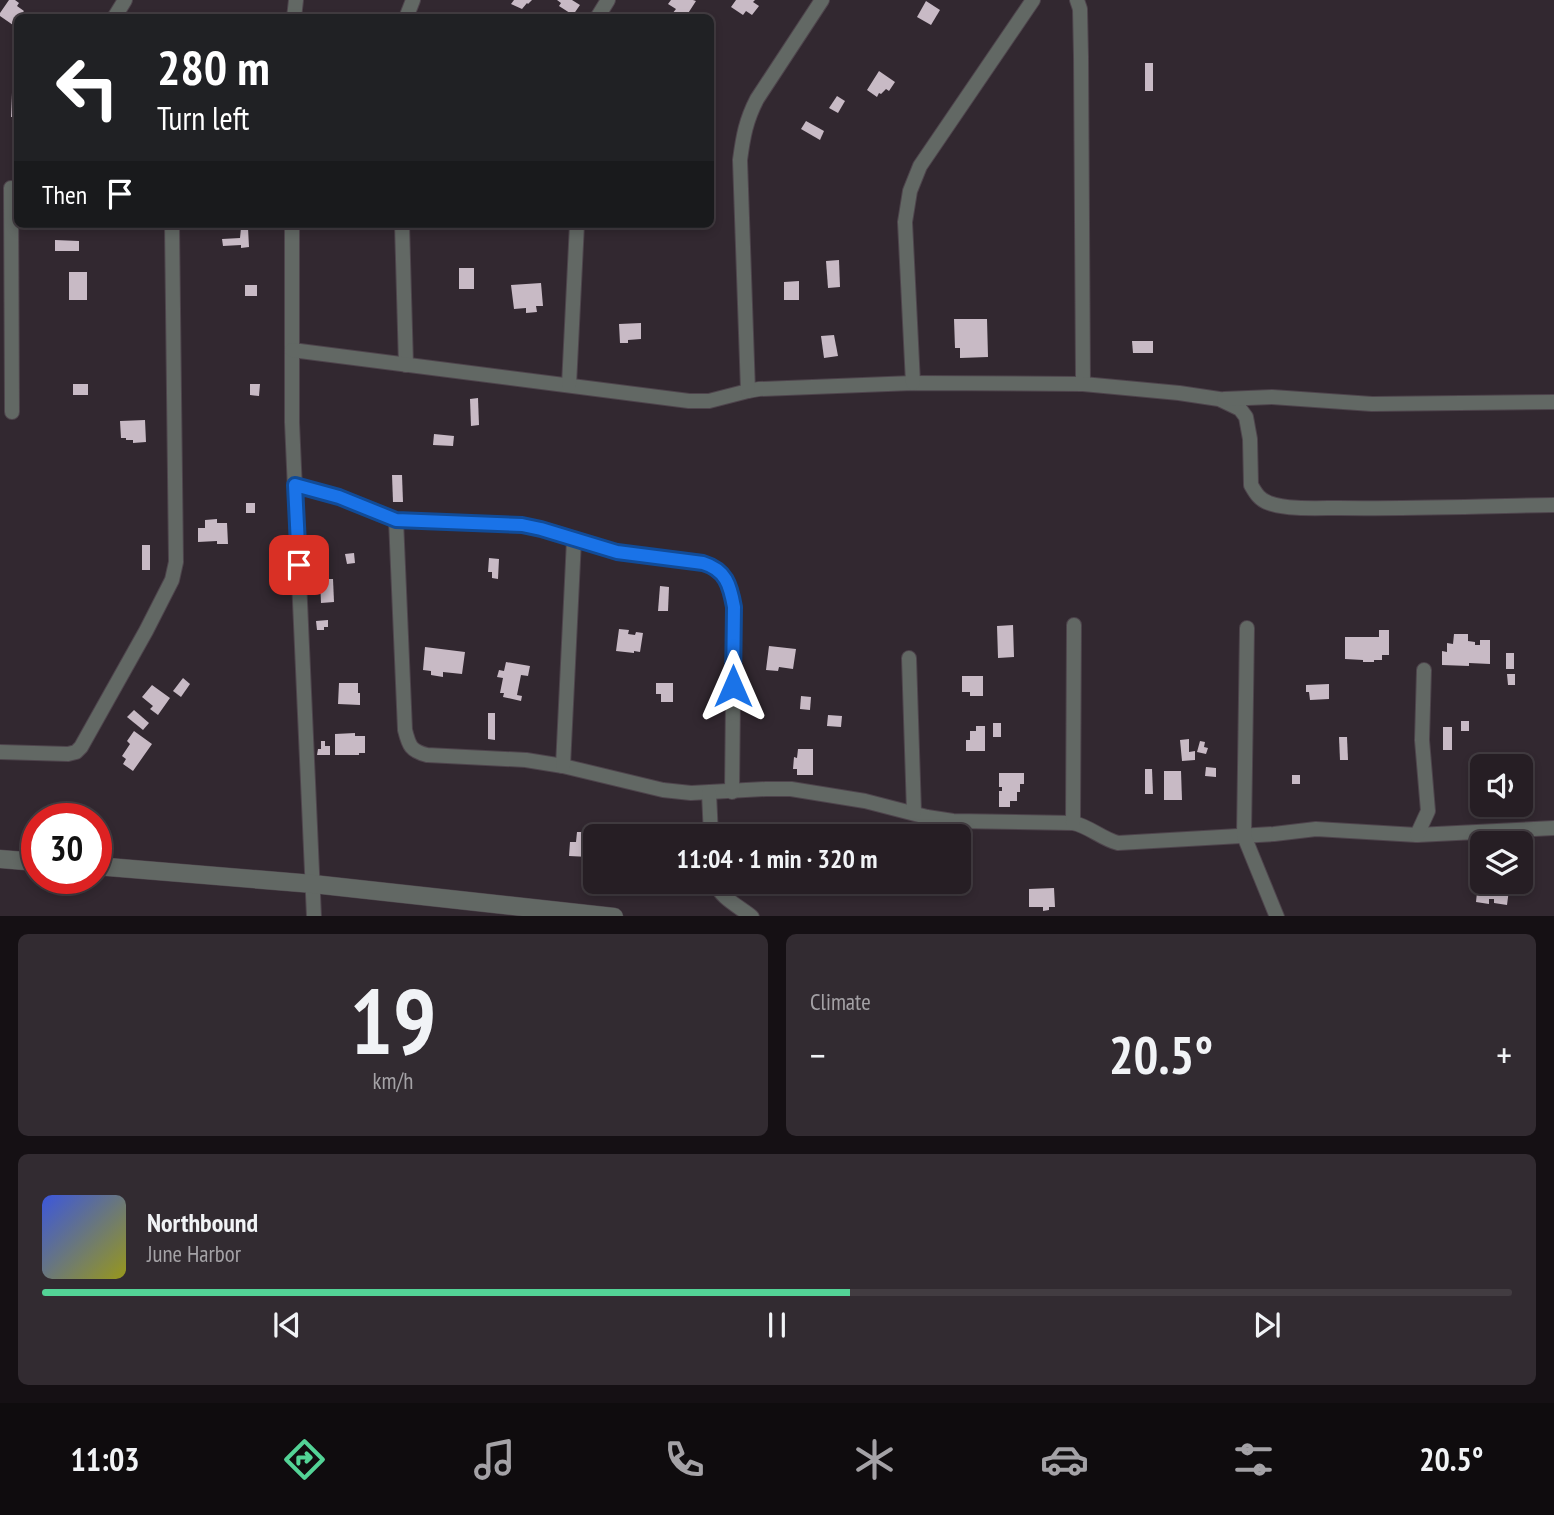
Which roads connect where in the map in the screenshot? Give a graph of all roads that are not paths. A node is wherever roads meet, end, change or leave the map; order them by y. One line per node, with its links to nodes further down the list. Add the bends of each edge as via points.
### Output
1 (822, 0): 14 (street, via 757,99 743,134 740,160)
2 (1033, 0): 11 (street, via 920,166 910,191 905,222)
3 (1077, 0): 12 (street)
4 (10, 188): 17 (street)
5 (172, 228): 26 (street, via 176,562 172,580 76,752)
6 (292, 228): 9 (street)
7 (401, 228): 10 (street)
8 (577, 228): 13 (street)
9 (292, 350): 10 (street); 18 (street)
10 (406, 365): 13 (street)
11 (913, 383): 12 (street); 14 (street)
12 (1083, 384): 15 (street)
13 (569, 385): 14 (street, via 689,401)
14 (748, 391)
15 (1219, 399): 16 (street, via 1272,397 1372,404); 19 (street, via 1246,417 1251,485 1272,505)
16 (1554, 402)
17 (12, 412)
18 (295, 485): 20 (street); 41 (street)
19 (1554, 505)
20 (396, 520): 21 (street, via 522,525); 27 (street, via 405,730 412,748 427,755)
21 (574, 540): 27 (street); 28 (street, via 617,552 703,563 722,573 734,607)
22 (1074, 625): 32 (street)
23 (1247, 628): 37 (street)
24 (909, 658): 31 (street)
25 (1423, 670): 30 (street)
26 (0, 752)
27 (563, 766): 29 (street, via 663,790)
28 (732, 792): 29 (street); 31 (street, via 791,789)
29 (709, 793): 33 (street)
30 (1428, 811): 35 (street); 36 (street)
31 (914, 813): 32 (street, via 953,821)
32 (1073, 823): 37 (street, via 1118,843)
33 (710, 824)
34 (1554, 828): 35 (street)
35 (1445, 833): 36 (street)
36 (1417, 835): 37 (street, via 1316,829)
37 (1244, 836): 46 (street)
38 (0, 859): 39 (street)
39 (21, 861)
40 (112, 867): 41 (street)
41 (313, 884): 43 (street); 44 (street)
42 (723, 894): 45 (street)
43 (314, 916)
44 (614, 916)
45 (752, 916)
46 (1277, 916)

